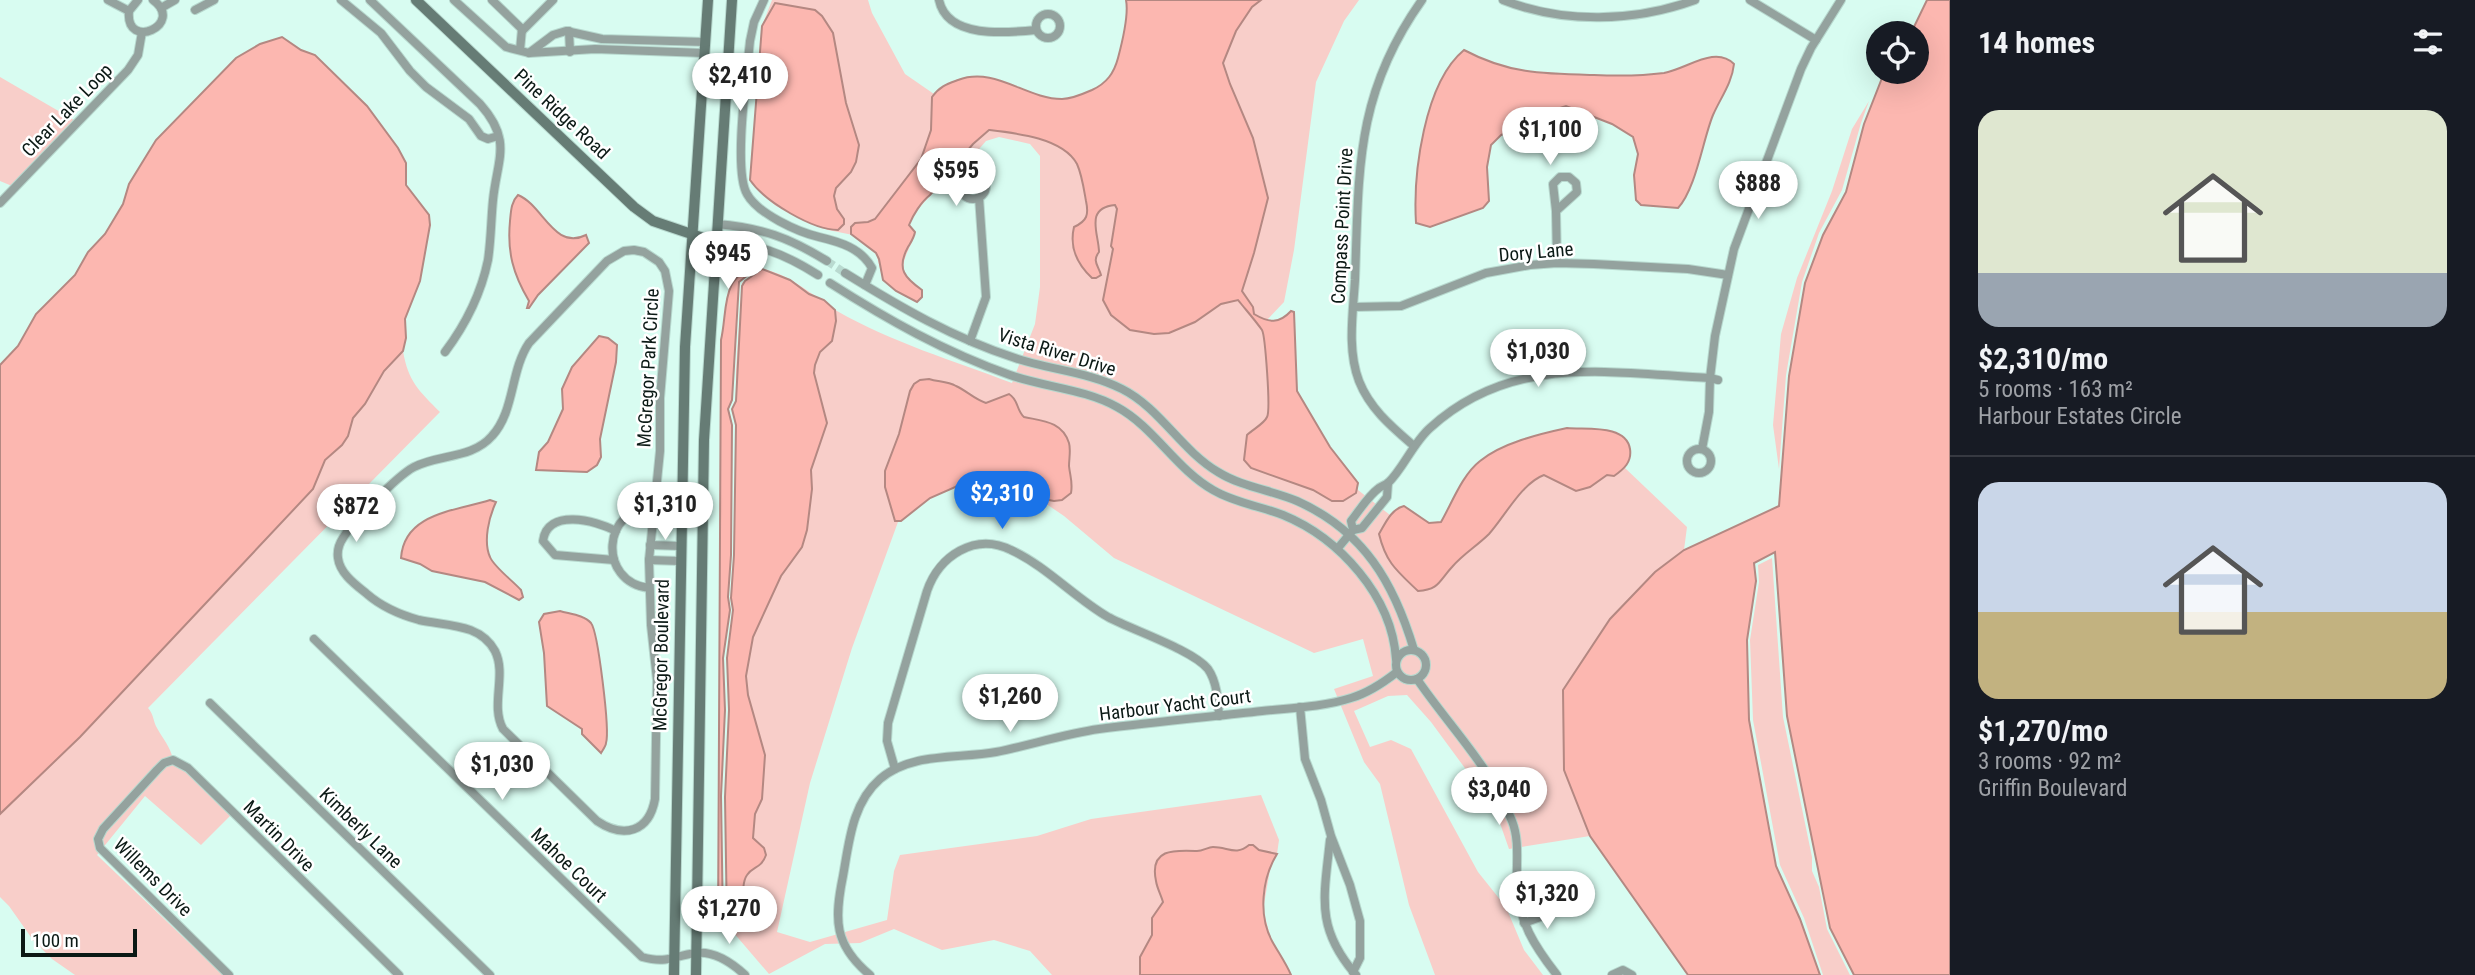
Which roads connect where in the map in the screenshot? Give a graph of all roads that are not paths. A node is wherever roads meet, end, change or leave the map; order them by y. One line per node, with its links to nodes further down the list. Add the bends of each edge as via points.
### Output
1 (108, 0): 23 (street)
2 (138, 0): 23 (street)
3 (153, 0): 21 (street)
4 (175, 0): 21 (street)
5 (214, 0): 22 (street)
6 (341, 0): 34 (street, via 381,33 410,71 469,119 481,136)
7 (370, 0): 34 (street, via 480,104)
8 (416, 0): 39 (main road, Pine Ridge Road, via 634,207 653,221)
9 (454, 0): 32 (street, via 495,39)
10 (492, 0): 25 (street)
11 (553, 0): 25 (street)
12 (708, 0): 30 (main road, McGregor Boulevard)
13 (732, 0): 38 (main road, McGregor Boulevard)
14 (764, 0): 47 (street, via 750,41 740,160 744,188 768,215 841,243 867,259 872,268)
15 (939, 0): 24 (street, via 943,12 960,26)
16 (1422, 0): 48 (street, Compass Point Drive, via 1390,53 1366,120 1358,179)
17 (1503, 0): 18 (street, via 1568,16 1603,18)
18 (1695, 0)
19 (1750, 0): 29 (street)
20 (1841, 0): 29 (street)
21 (161, 8): 27 (street, via 157,27)
22 (195, 10)
23 (129, 11): 27 (street, via 130,22)
24 (1036, 30)
25 (522, 31): 32 (street)
26 (569, 31): 28 (street); 32 (street, via 553,34); 33 (street)
27 (142, 32): 36 (street, Clear Lake Loop, via 138,55 128,70)
28 (611, 39): 30 (street); 31 (street)
29 (1816, 40): 45 (street, via 1740,227)
30 (705, 47): 31 (street); 39 (main road, McGregor Boulevard)
31 (610, 50): 33 (street)
32 (524, 52): 33 (street)
33 (570, 52)
34 (498, 136): 50 (street, via 501,162 484,273 467,319)
35 (979, 197): 49 (street, via 986,297)
36 (0, 202)
37 (1556, 211): 42 (street)
38 (717, 224): 39 (main road); 40 (main road, McGregor Boulevard); 41 (street, via 781,235)
39 (694, 235): 40 (main road, Pine Ridge Road); 61 (main road, McGregor Boulevard, via 685,347)
40 (715, 242): 44 (street, via 771,250); 80 (main road, McGregor Boulevard, via 704,440)
41 (827, 261)
42 (1557, 263): 45 (street, Dory Lane); 48 (street, Dory Lane, via 1486,273 1401,306)
43 (845, 273): 47 (street, Vista River Drive)
44 (818, 275)
45 (1728, 275): 51 (street, via 1715,336)
46 (830, 283): 62 (street, Vista River Drive, via 894,323 969,360 1115,405 1205,486 1300,523)
47 (865, 285): 49 (street, Vista River Drive, via 919,318)
48 (1354, 307): 52 (street, Compass Point Drive, via 1353,352 1364,391 1380,414)
49 (970, 341): 59 (street, Vista River Drive, via 1125,390 1216,471 1298,502)
50 (445, 352)
51 (1714, 379): 52 (street, via 1589,372 1526,377 1458,406); 53 (street)
52 (1414, 446): 54 (street)
53 (1702, 449)
54 (1388, 483): 55 (street); 57 (street, via 1387,497)
55 (1364, 505): 57 (street); 59 (street, via 1351,521)
56 (654, 508): 58 (street, via 634,510); 60 (street, McGregor Park Circle); 66 (street, McGregor Park Circle, via 669,290 659,262 634,250 607,261 529,343 503,420 491,437 476,449 407,471 346,533 338,550 348,578 380,603 419,620 470,629 485,639 498,663 498,713 503,729 597,821 616,831 642,825 655,799 657,680)
57 (1375, 512): 59 (street, via 1362,528)
58 (615, 531): 63 (street); 63 (street, via 592,522 557,521 546,528 543,541 555,555)
59 (1351, 532): 62 (street); 68 (street, Vista River Drive, via 1389,585)
60 (650, 545): 61 (street); 64 (street, McGregor Park Circle)
61 (681, 546): 65 (main road, McGregor Boulevard)
62 (1338, 548): 69 (street, Vista River Drive, via 1375,598)
63 (614, 560): 66 (street, via 624,579)
64 (649, 560): 65 (street); 66 (street, McGregor Park Circle)
65 (680, 561): 81 (main road, McGregor Boulevard)
66 (649, 588)
67 (314, 639): 81 (street, Mahoe Court, via 642,957)
68 (1414, 650): 69 (street, via 1403,651); 71 (street, via 1423,655 1426,665)
69 (1396, 659): 70 (street)
70 (1397, 672): 71 (street, via 1403,679); 73 (street, Harbour Yacht Court, via 1359,695)
71 (1417, 679): 79 (street, via 1484,768 1505,804 1517,841 1517,894)
72 (210, 703): 85 (street, Kimberly Lane)
73 (1300, 707): 74 (street, Harbour Yacht Court); 77 (street, via 1305,759)
74 (1219, 716): 75 (street, Harbour Yacht Court, via 1098,729); 75 (street, via 1213,678 1201,662 1101,613 1010,549 981,544 951,555 930,581 888,723 887,741)
75 (895, 769): 89 (street, Harbour Yacht Court, via 872,786 861,804 839,898 842,944)
76 (134, 795): 83 (street, Willems Drive, via 103,829 100,848); 84 (street, Martin Drive, via 164,763 182,763)
77 (1331, 836): 82 (street, via 1360,921 1360,958); 82 (street, via 1326,922)
78 (1559, 911): 79 (street)
79 (1524, 923): 90 (street)
80 (697, 953): 81 (street, Mahoe Court); 87 (main road, McGregor Boulevard); 88 (street, via 711,954)
81 (674, 959): 86 (main road, McGregor Boulevard)
82 (1355, 973)
83 (229, 975)
84 (399, 975)
85 (489, 975)
86 (674, 975)
87 (696, 975)
88 (745, 975)
89 (870, 975)
90 (1557, 975)
91 (1612, 975): 92 (street, via 1623,970)
92 (1632, 975)

